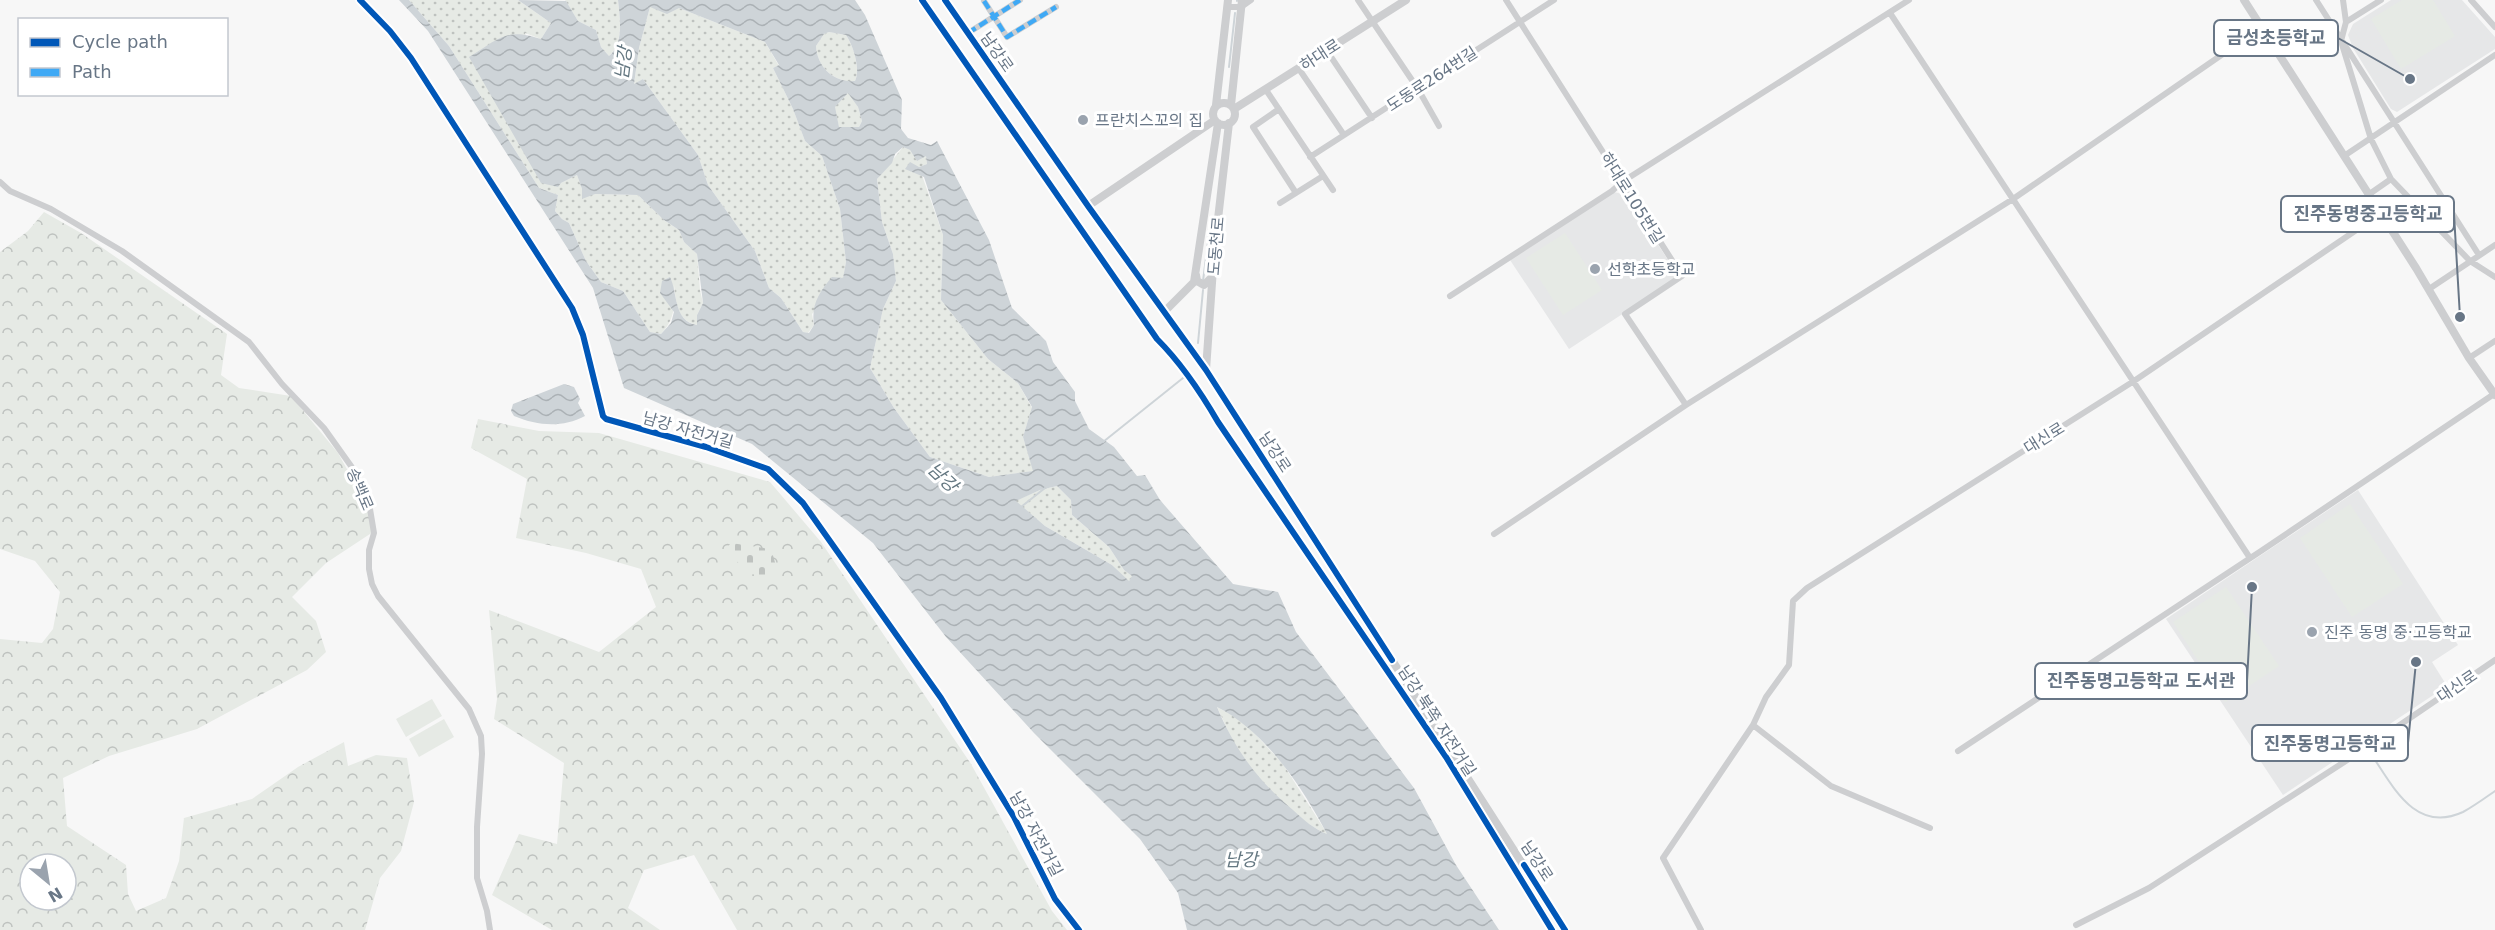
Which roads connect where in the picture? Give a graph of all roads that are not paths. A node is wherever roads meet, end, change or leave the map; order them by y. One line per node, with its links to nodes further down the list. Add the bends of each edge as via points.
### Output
1 (1020, 0): 19 (street)
2 (1251, 0): 16 (street)
3 (1358, 0): 20 (street)
4 (1406, 0): 20 (street, 하대로)
5 (1506, 0): 21 (street, 하대로105번길)
6 (1554, 0): 21 (street, 도동로264번길)
7 (1909, 0): 18 (street)
8 (2244, 0): 23 (street)
9 (2316, 0): 26 (street)
10 (2343, 0): 22 (street)
11 (2381, 0): 22 (street)
12 (2471, 0): 24 (street)
13 (946, 1): 25 (street, 남강로)
14 (984, 1): 19 (street)
15 (1228, 3): 16 (street); 32 (street)
16 (1242, 3): 33 (street)
17 (1056, 7): 19 (street, via 1007,38)
18 (1890, 13): 47 (street); 51 (street)
19 (993, 17): 25 (street)
20 (1372, 22): 27 (street, 하대로); 30 (street)
21 (1520, 22): 30 (street, 도동로264번길); 47 (street, 하대로105번길)
22 (2346, 22): 26 (street)
23 (2262, 27): 42 (street); 51 (street)
24 (2495, 27)
25 (968, 33): 53 (street, 남강로)
26 (2342, 41): 38 (street); 41 (street)
27 (1327, 51): 29 (street, 하대로); 35 (street)
28 (2495, 55): 38 (street)
29 (1299, 69): 31 (street, 하대로); 40 (street)
30 (1418, 89): 35 (street, 도동로264번길); 39 (street)
31 (1266, 90): 33 (street, 하대로); 34 (street)
32 (1216, 105): 33 (street, via 1223,102); 36 (street)
33 (1232, 107): 37 (street, via 1234,118)
34 (1279, 110): 43 (street); 49 (street, via 1255,125 1254,130)
35 (1372, 118): 40 (street, 도동로264번길)
36 (1216, 122): 37 (street); 53 (street); 58 (street, 도동천로)
37 (1229, 123): 59 (street, 도동천로)
38 (2393, 123): 41 (street); 56 (street)
39 (1439, 126)
40 (1344, 135): 43 (street, 도동로264번길)
41 (2371, 139): 42 (street); 45 (street)
42 (2344, 156): 50 (street)
43 (1310, 157): 44 (street)
44 (1323, 176): 48 (street); 49 (street)
45 (2391, 179): 50 (street); 57 (street)
46 (0, 182): 77 (street, 송백로, via 122,251 249,342 339,447 369,503 374,533 369,550 372,584 469,709 481,736 477,878)
47 (1622, 182): 62 (street); 69 (street, 하대로105번길, via 1682,276 1625,314)
48 (1332, 190)
49 (1296, 193): 52 (street)
50 (2368, 195): 54 (street)
51 (2013, 199): 67 (street); 69 (street)
52 (1280, 203)
53 (1088, 206): 63 (street, 남강로)
54 (2380, 214): 61 (street); 67 (street, 대신로)
55 (2495, 245): 56 (street)
56 (2479, 255): 57 (street)
57 (2470, 261): 60 (street); 61 (street)
58 (1196, 273): 59 (street, via 1200,285 1208,284); 63 (street, 도동천로, via 1192,285)
59 (1213, 277): 66 (street, 도동천로)
60 (2495, 277)
61 (2429, 289): 65 (street)
62 (1450, 296)
63 (1164, 312): 66 (street, 남강로)
64 (2495, 341): 65 (street)
65 (2469, 358): 68 (street)
66 (1206, 370): 78 (street, 남강로)
67 (2134, 381): 71 (street); 73 (street, 대신로, via 1807,588 1793,601 1789,665 1766,697)
68 (2494, 394): 71 (street)
69 (1686, 405): 70 (street)
70 (1494, 534)
71 (2250, 558): 74 (street)
72 (2495, 660): 76 (street, 대신로, via 2149,888)
73 (1753, 725): 75 (street, via 1831,786); 79 (street, via 1663,858)
74 (1958, 751)
75 (1930, 828)
76 (2076, 925)
77 (490, 930)
78 (1565, 930)
79 (1701, 930)

